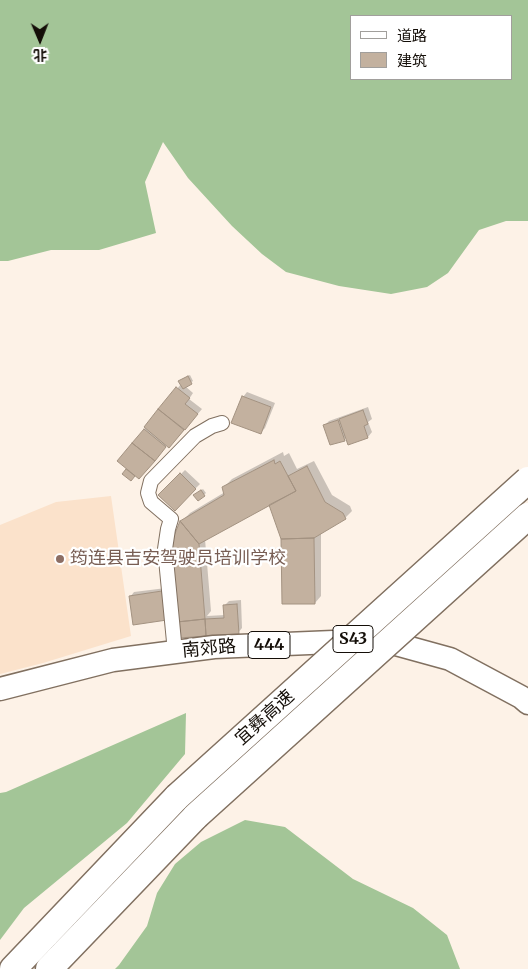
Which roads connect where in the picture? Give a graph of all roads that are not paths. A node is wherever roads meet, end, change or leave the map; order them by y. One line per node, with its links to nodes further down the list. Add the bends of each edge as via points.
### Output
1 (222, 423): 4 (street, via 195,436 151,480 148,493 152,502 171,519 165,549)
2 (528, 480): 7 (highway, 宜彝高速 / S43, bridge, via 178,797)
3 (528, 516): 8 (highway, 宜彝高速 / S43, bridge, via 196,816)
4 (176, 652): 5 (main road, 南郊路 / 444, via 113,660); 6 (main road, 南郊路 / 444, via 214,647 381,640 450,659)
5 (0, 689)
6 (528, 703)
7 (13, 969)
8 (50, 969)

